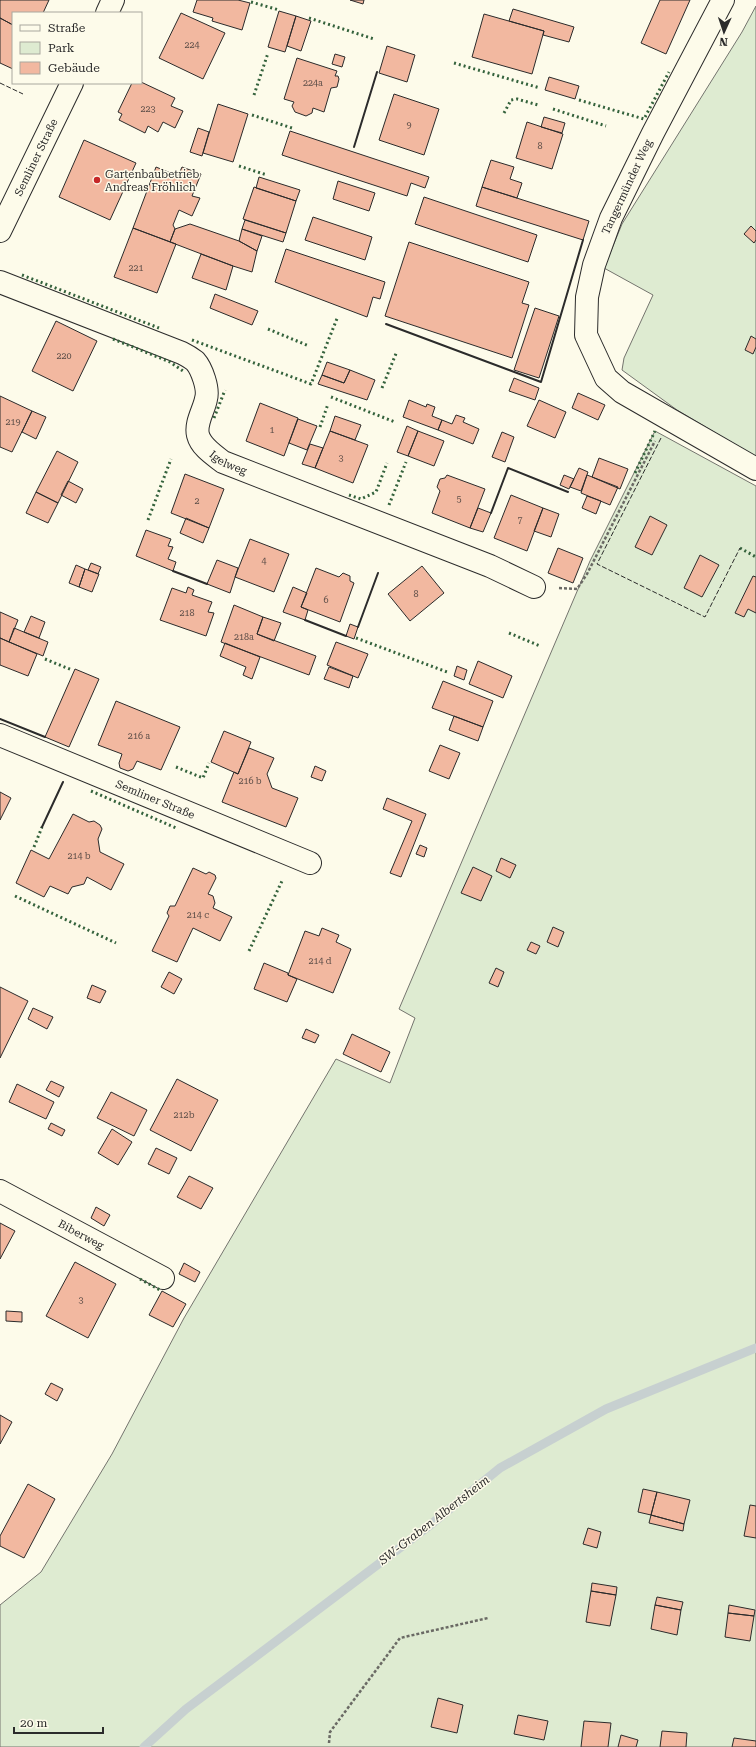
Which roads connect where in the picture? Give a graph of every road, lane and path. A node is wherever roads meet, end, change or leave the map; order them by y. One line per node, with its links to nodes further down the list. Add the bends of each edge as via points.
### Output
1 (113, 0): 3 (street)
2 (724, 0): 7 (street, Tangermünder Weg, via 610,218 586,296 586,335 606,378 622,392)
3 (107, 12)
4 (72, 84): 5 (street, Semliner Straße)
5 (0, 231)
6 (0, 282): 9 (street, Igelweg, via 182,353 196,362 204,380 207,398 199,421 198,435 207,450 223,462 490,566)
7 (667, 418): 8 (street, Tangermünder Weg); 9 (path, via 577,589)
8 (756, 469)
9 (534, 587)
10 (0, 735): 11 (street, Semliner Straße)
11 (310, 863)
12 (0, 1191): 13 (street, Biberweg)
13 (163, 1278)
14 (488, 1618): 15 (path, via 400,1638 330,1732)
15 (329, 1743)

